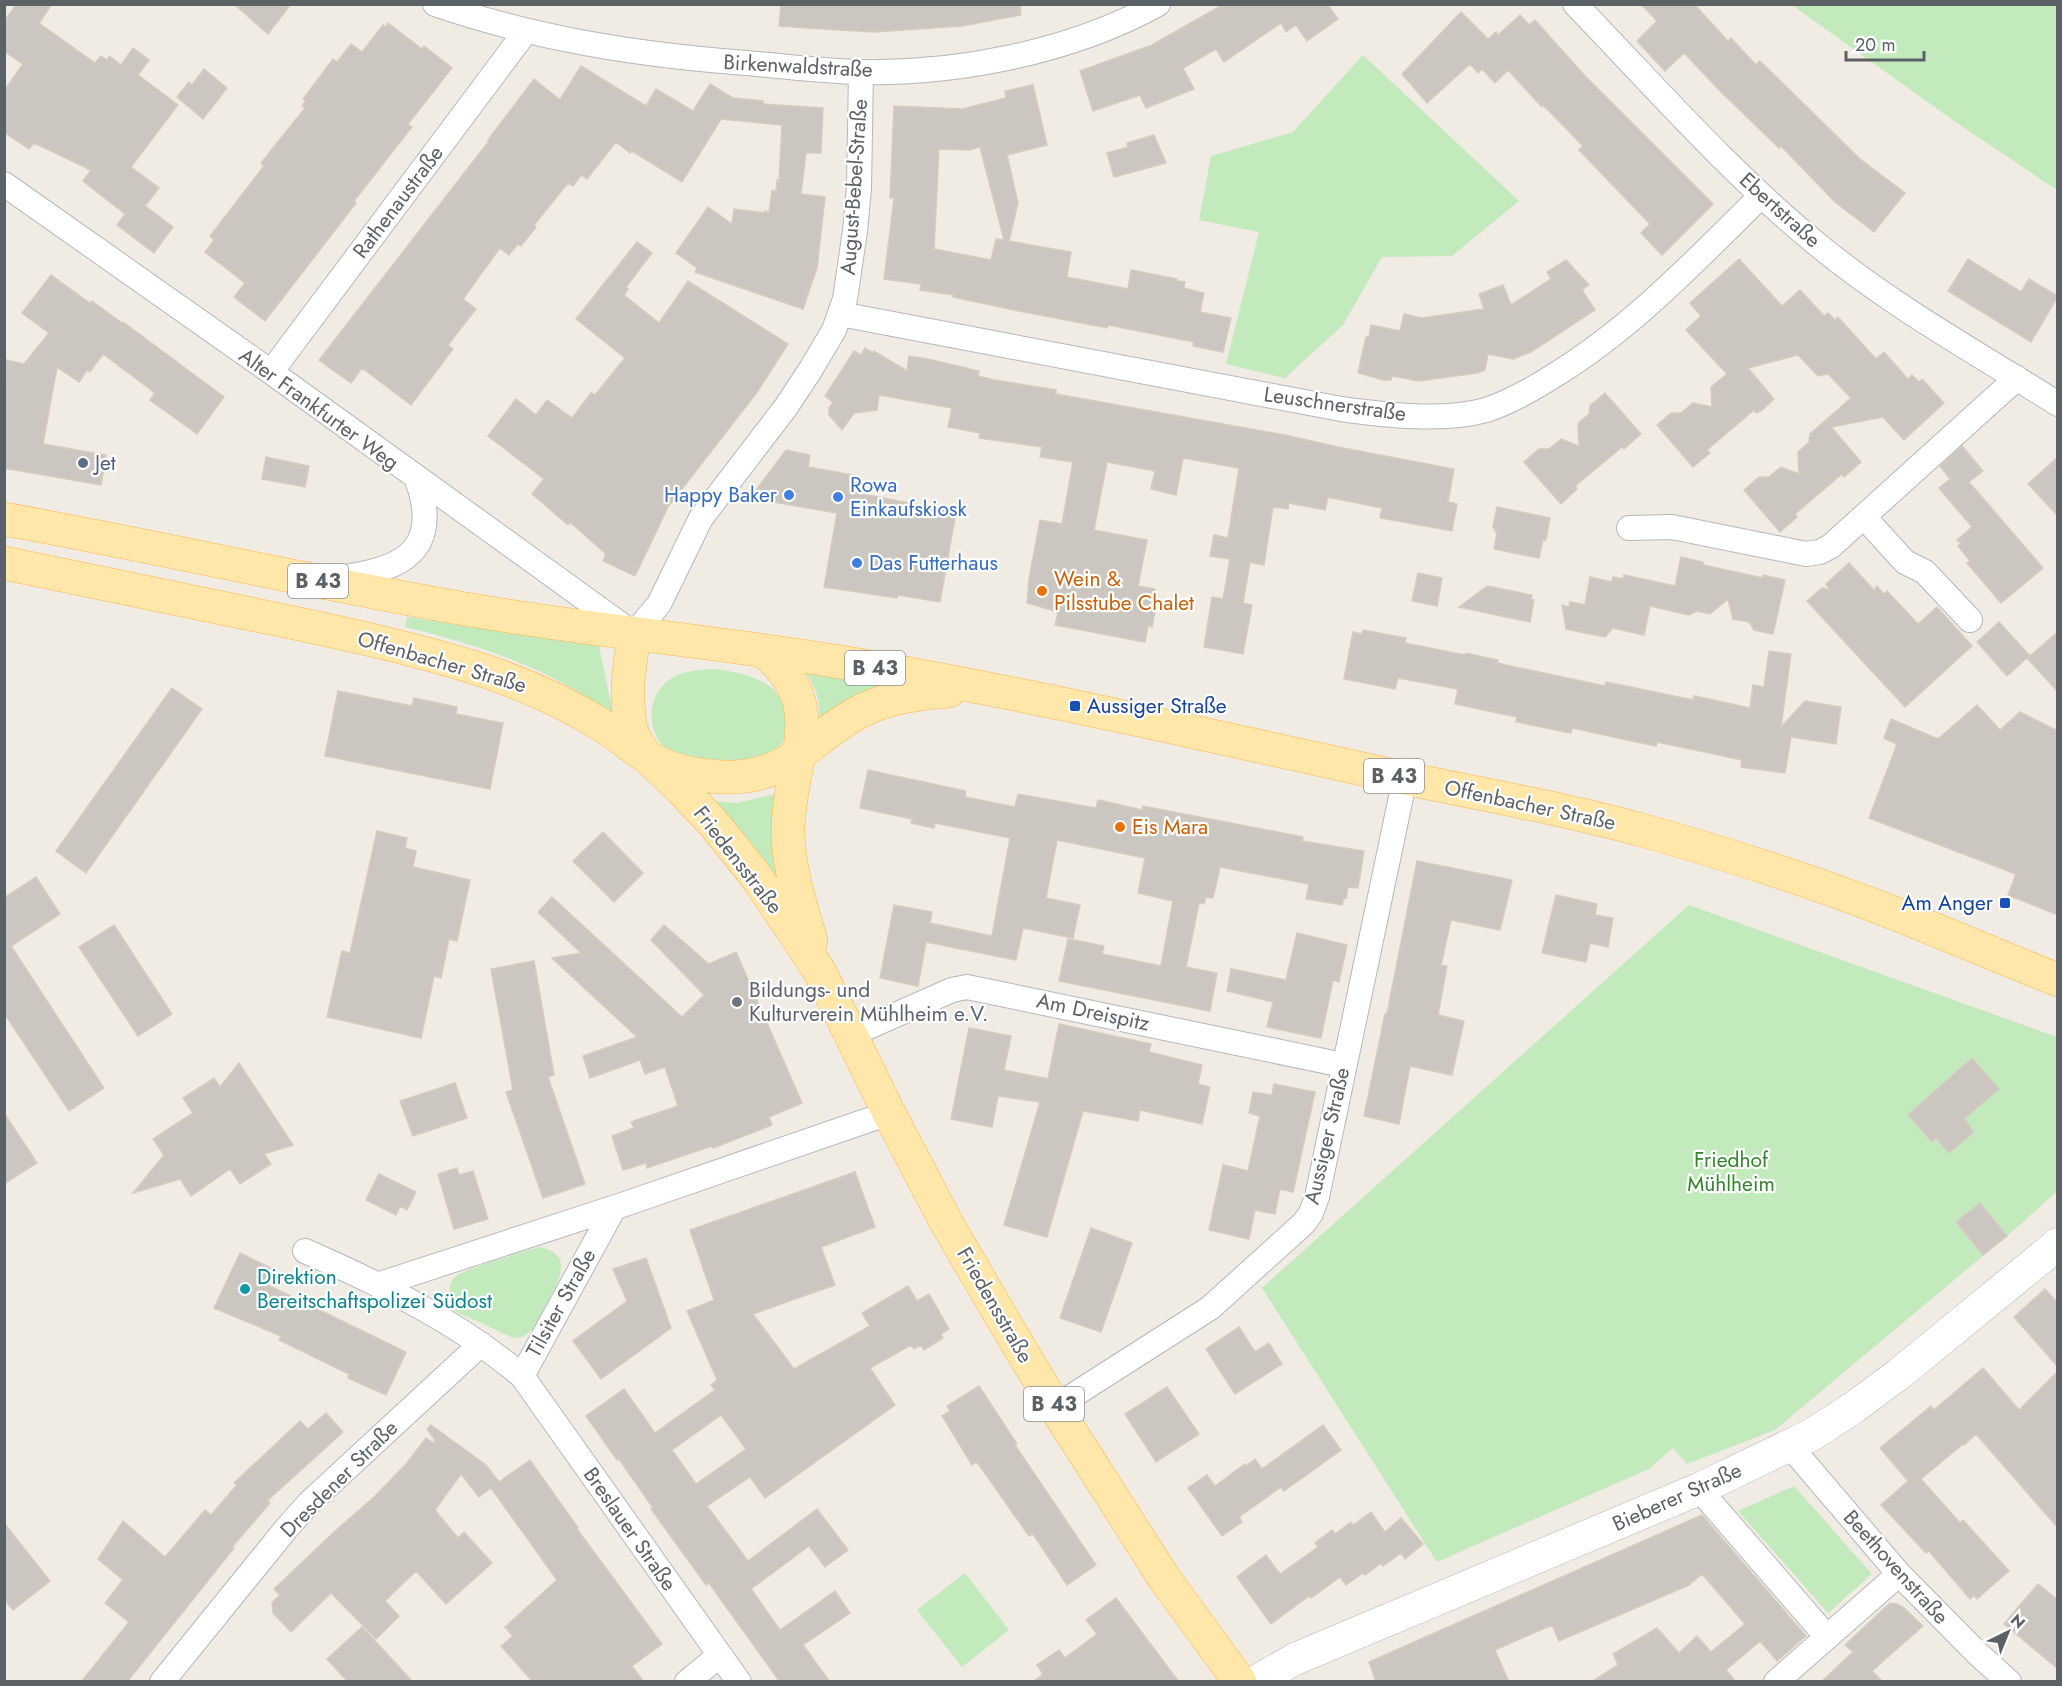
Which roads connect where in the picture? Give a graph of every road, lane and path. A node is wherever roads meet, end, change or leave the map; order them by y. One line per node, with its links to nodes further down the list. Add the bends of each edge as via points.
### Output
1 (435, 4): 4 (street, Birkenwaldstraße)
2 (1158, 4): 5 (street, Birkenwaldstraße, via 1078,39 1033,52 961,65)
3 (1575, 4): 7 (street, Ebertstraße)
4 (526, 32): 5 (street, Birkenwaldstraße, via 656,55); 9 (street, Rathenaustraße)
5 (861, 72): 8 (street, August-Bebel-Straße, via 855,231)
6 (4, 184): 9 (street, Alter Frankfurter Weg)
7 (1761, 196): 8 (street, Leuschnerstraße, via 1654,301 1598,347 1523,395 1486,410 1456,414 1341,410); 10 (street, Ebertstraße, via 1858,276)
8 (840, 314): 19 (street, August-Bebel-Straße, via 812,369 701,518 659,603)
9 (271, 372): 12 (street, Alter Frankfurter Weg)
10 (2017, 378): 11 (street, Ebertstraße); 13 (street)
11 (2058, 404)
12 (417, 480): 17 (street, via 425,523 410,554 385,568); 19 (street, Alter Frankfurter Weg)
13 (1864, 517): 15 (street, via 1831,546 1806,554 1672,528); 18 (street, via 1905,562 1925,572)
14 (4, 519): 17 (main road, Offenbacher Straße / B 43)
15 (1629, 528)
16 (4, 563): 22 (main road, Offenbacher Straße / B 43, via 339,633 479,669 573,709)
17 (319, 581): 19 (main road, Offenbacher Straße / B 43, via 483,612)
18 (1970, 620)
19 (634, 634): 20 (main road, Offenbacher Straße / B 43); 22 (main road, via 628,703 634,738)
20 (763, 651): 21 (main road, Offenbacher Straße / B 43); 23 (main road, Friedensstraße, via 796,687 803,732)
21 (986, 689): 23 (main road, Offenbacher Straße, via 885,701 848,719); 24 (main road, Offenbacher Straße / B 43)
22 (646, 756): 23 (main road, Offenbacher Straße, via 684,771 726,777 772,770); 25 (main road, Friedensstraße, via 721,832 755,875)
23 (798, 756): 25 (main road, Friedensstraße, via 788,835 795,884)
24 (1405, 778): 26 (main road, Offenbacher Straße / B 43, via 1567,812 1722,853 1879,908); 28 (street, Aussiger Straße)
25 (819, 972): 27 (main road, Friedensstraße / B 43)
26 (2058, 980)
27 (850, 1035): 28 (street, Am Dreispitz, via 967,987); 29 (main road, Friedensstraße / B 43)
28 (1343, 1065): 36 (street, Aussiger Straße, via 1317,1197 1304,1223 1210,1308)
29 (890, 1113): 30 (street, Tilsiter Straße); 36 (main road, Friedensstraße / B 43, via 946,1222)
30 (614, 1208): 33 (street, Tilsiter Straße); 35 (street, Tilsiter Straße)
31 (305, 1251): 33 (street, Tilsiter Straße)
32 (2051, 1256): 37 (street, Bieberer Straße, via 1871,1394)
33 (380, 1284): 34 (street, Tilsiter Straße)
34 (482, 1344): 35 (street, Tilsiter Straße); 42 (street, Dresdener Straße, via 309,1503)
35 (522, 1376): 41 (street, Breslauer Straße)
36 (1055, 1407): 45 (main road, Friedensstraße / B 43, via 1164,1578)
37 (1790, 1446): 38 (street, Bieberer Straße); 39 (street, Beethovenstraße)
38 (1699, 1489): 40 (street); 46 (street, Bieberer Straße, via 1295,1659)
39 (1899, 1574): 40 (street); 48 (street, Beethovenstraße)
40 (1827, 1637): 47 (street)
41 (720, 1655): 43 (street); 44 (street, Breslauer Straße)
42 (162, 1682)
43 (687, 1682)
44 (739, 1682)
45 (1240, 1682)
46 (1255, 1682)
47 (1776, 1682)
48 (2009, 1682)

